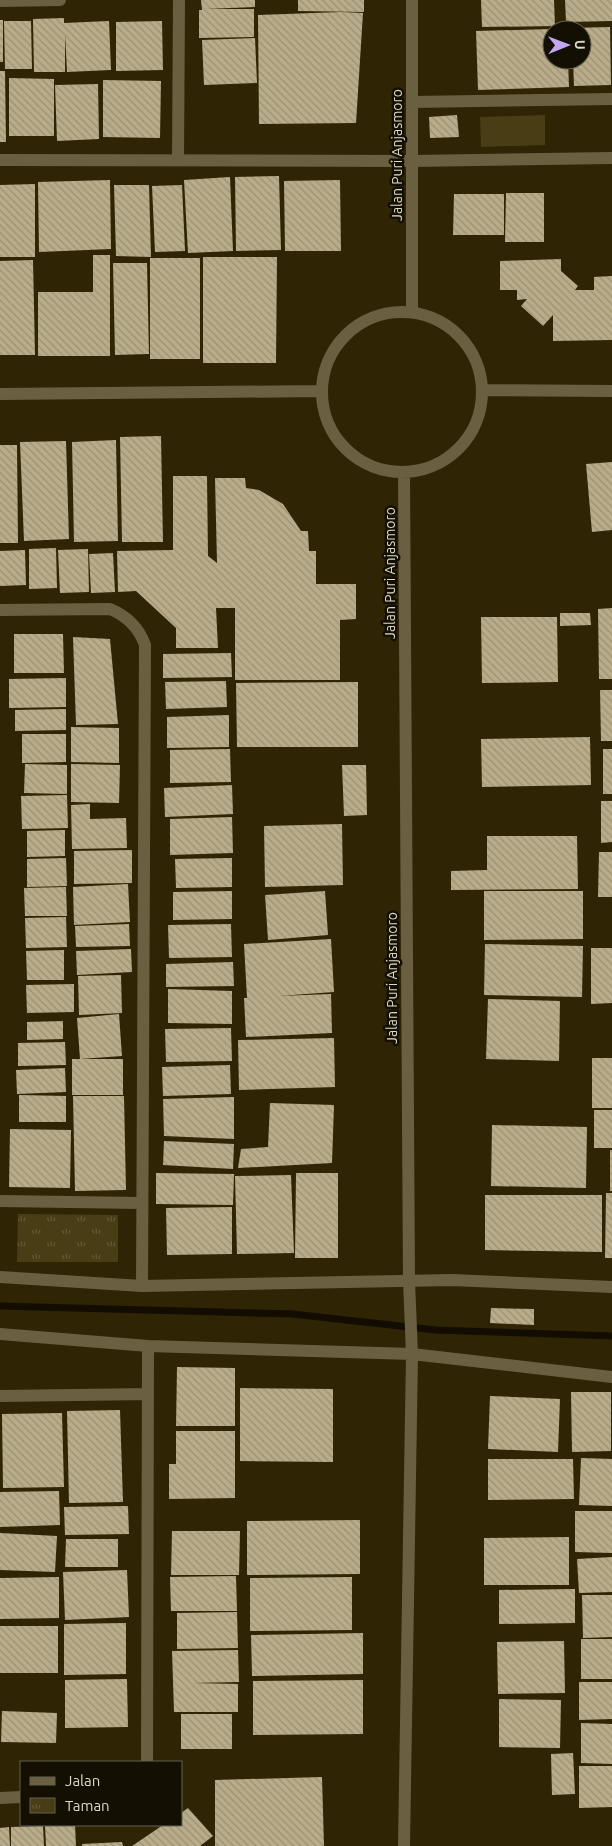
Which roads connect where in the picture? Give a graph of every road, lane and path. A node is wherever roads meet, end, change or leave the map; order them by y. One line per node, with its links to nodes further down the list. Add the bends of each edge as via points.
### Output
1 (41, 0): 2 (street); 5 (street)
2 (60, 0)
3 (179, 0): 9 (street)
4 (412, 0): 7 (street, Jalan Puri Anjasmoro)
5 (0, 1)
6 (612, 100): 7 (street)
7 (412, 102): 11 (street, Jalan Puri Anjasmoro)
8 (612, 158): 11 (street)
9 (178, 159): 10 (street); 11 (street)
10 (0, 160)
11 (412, 161): 12 (street, Jalan Puri Anjasmoro)
12 (412, 311): 13 (street, via 433,317 453,329 468,346 479,367); 14 (street, via 383,313 352,329 339,341 326,364)
13 (483, 390): 15 (street); 17 (street, via 479,415 468,438 451,456 429,468)
14 (321, 391): 16 (street); 17 (street, via 325,416 337,440 349,452 379,469)
15 (612, 391)
16 (0, 394)
17 (404, 473): 22 (street, Jalan Puri Anjasmoro)
18 (0, 610): 20 (street, via 110,609 132,623 145,645)
19 (0, 1201): 20 (street)
20 (141, 1203): 23 (street)
21 (0, 1277): 23 (street)
22 (409, 1281): 23 (street); 24 (street); 27 (street, Jalan Puri Anjasmoro)
23 (142, 1286)
24 (612, 1287)
25 (0, 1334): 26 (street)
26 (148, 1346): 27 (street); 29 (street)
27 (412, 1348): 28 (street); 34 (street, Jalan Puri Anjasmoro)
28 (612, 1377)
29 (148, 1394): 30 (street); 31 (street)
30 (0, 1396)
31 (147, 1761)
32 (20, 1797): 33 (street)
33 (0, 1798)
34 (404, 1846)

